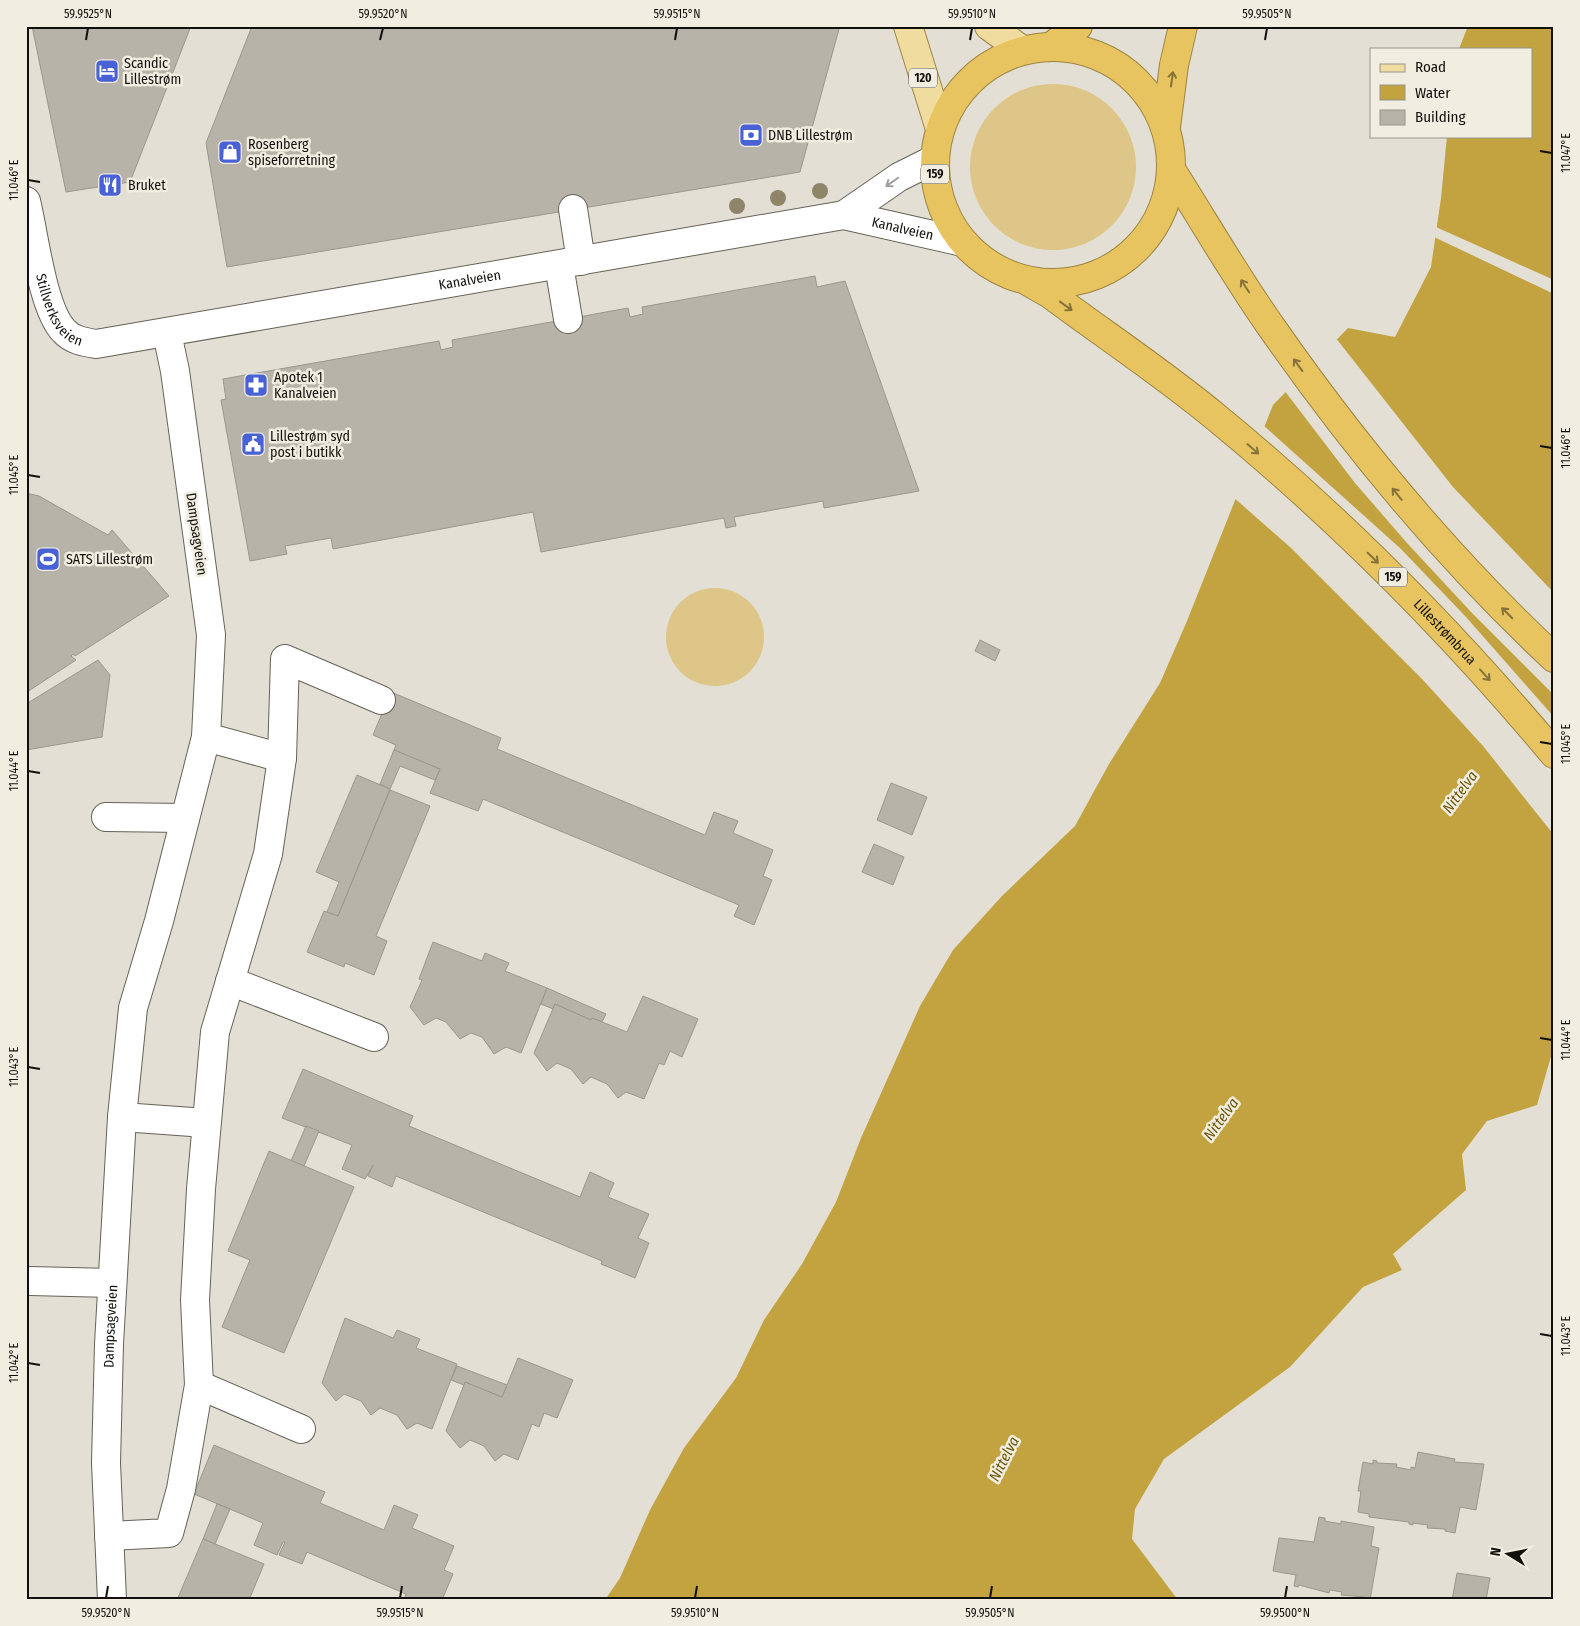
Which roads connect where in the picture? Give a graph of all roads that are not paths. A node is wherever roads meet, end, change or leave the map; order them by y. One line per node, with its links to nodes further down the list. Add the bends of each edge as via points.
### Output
1 (908, 26): 8 (main road, 120)
2 (989, 26): 6 (main road)
3 (1078, 26): 5 (highway, 159)
4 (1183, 26): 7 (highway, 159, one-way to 4)
5 (1052, 46): 6 (highway, 159); 7 (highway, 159, via 1096,54 1122,68 1144,88)
6 (1022, 50): 8 (highway, 159, via 995,62 971,79 952,102)
7 (1166, 127): 10 (highway, 159)
8 (940, 129): 9 (highway, 159)
9 (935, 159): 13 (street, Kanalveien, one-way to 13, via 899,177); 14 (highway, 159, via 941,203)
10 (1172, 171): 16 (highway, 159, via 1162,214 1146,240 1124,260 1098,275 1070,283); 20 (highway, 159, one-way to 10, via 1416,517 1364,452 1271,327)
11 (26, 201): 19 (street, Stillverksveien, via 43,281 55,318 64,332 78,340)
12 (573, 210): 15 (street)
13 (844, 215): 14 (street, Kanalveien); 15 (street, Kanalveien)
14 (963, 242): 16 (highway, 159, via 984,262)
15 (570, 263): 17 (street); 18 (street, Kanalveien)
16 (1025, 280): 23 (highway, Lillestrømbrua / 159, one-way to 23, via 1050,294 1216,417 1328,515 1470,658)
17 (568, 319)
18 (167, 333): 19 (street, Kanalveien); 22 (street, Dampsagveien, via 175,370 211,635)
19 (96, 344)
20 (1554, 658)
21 (381, 700): 24 (street, via 285,659)
22 (206, 737): 24 (street); 26 (street, Dampsagveien)
23 (1554, 754)
24 (282, 758): 27 (street, via 268,854)
25 (106, 818): 26 (street)
26 (186, 818): 29 (street, Dampsagveien, via 133,1008)
27 (230, 981): 28 (street); 30 (street, via 216,1032)
28 (374, 1036)
29 (122, 1117): 30 (street); 32 (street, Dampsagveien)
30 (206, 1124): 33 (street, via 195,1300)
31 (30, 1281): 32 (street)
32 (112, 1283): 35 (street, Dampsagveien, via 106,1463)
33 (199, 1385): 34 (street); 35 (street, via 182,1489 169,1533)
34 (301, 1429)
35 (109, 1536): 36 (street, Dampsagveien)
36 (112, 1600)

